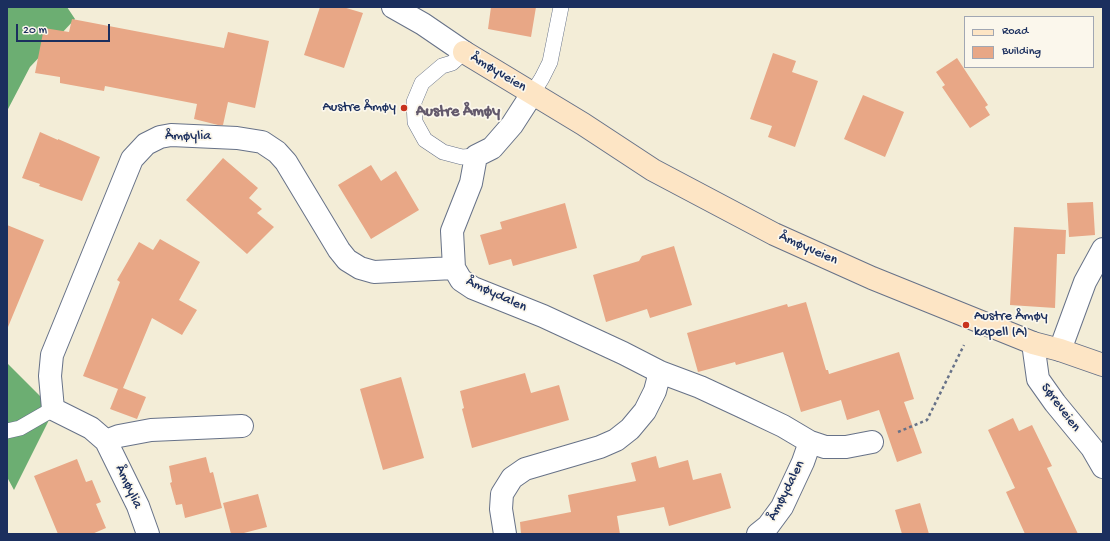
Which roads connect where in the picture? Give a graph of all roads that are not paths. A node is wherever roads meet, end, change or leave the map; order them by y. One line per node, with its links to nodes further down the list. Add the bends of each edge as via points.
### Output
1 (393, 7): 3 (street, Åmøyveien, via 424,24)
2 (561, 7): 4 (lane, Åmøyveien, via 550,62)
3 (464, 52): 4 (main road, Åmøyveien); 5 (lane, Åmøyveien, via 422,83 414,102 415,122 425,140 443,152 462,157)
4 (532, 94): 5 (street, via 512,125 492,148); 8 (main road, Åmøyveien, via 653,170 774,234 872,278)
5 (476, 156): 7 (street, Åmøydalen, via 470,184 452,231)
6 (1103, 248): 9 (street, via 1085,282)
7 (454, 268): 11 (street, Åmøydalen, via 461,280 473,288 623,353); 12 (street, Åmøylia, via 374,272 360,268 347,260 339,250 278,152 262,142 237,138 171,135 160,137 146,144 132,158 52,355 50,376)
8 (1033, 343): 9 (main road, Åmøyveien); 18 (street, Søreveien, via 1038,379 1092,448)
9 (1060, 350): 10 (main road, Åmøyveien)
10 (1103, 365)
11 (660, 372): 16 (street, Åmøydalen, via 744,407); 20 (street, via 655,391 645,411 630,429 616,440 525,469 512,478 502,494 501,509)
12 (53, 409): 14 (lane, via 20,428); 15 (street, Åmøylia, via 91,428)
13 (242, 426): 15 (street, via 151,430)
14 (7, 431)
15 (106, 441): 19 (street, Åmøylia, via 138,506)
16 (810, 442): 17 (street, Åmøydalen, via 825,447 846,447); 21 (street, Åmøydalen, via 782,507 768,526)
17 (872, 442)
18 (1103, 467)
19 (148, 534)
20 (505, 534)
21 (758, 534)

